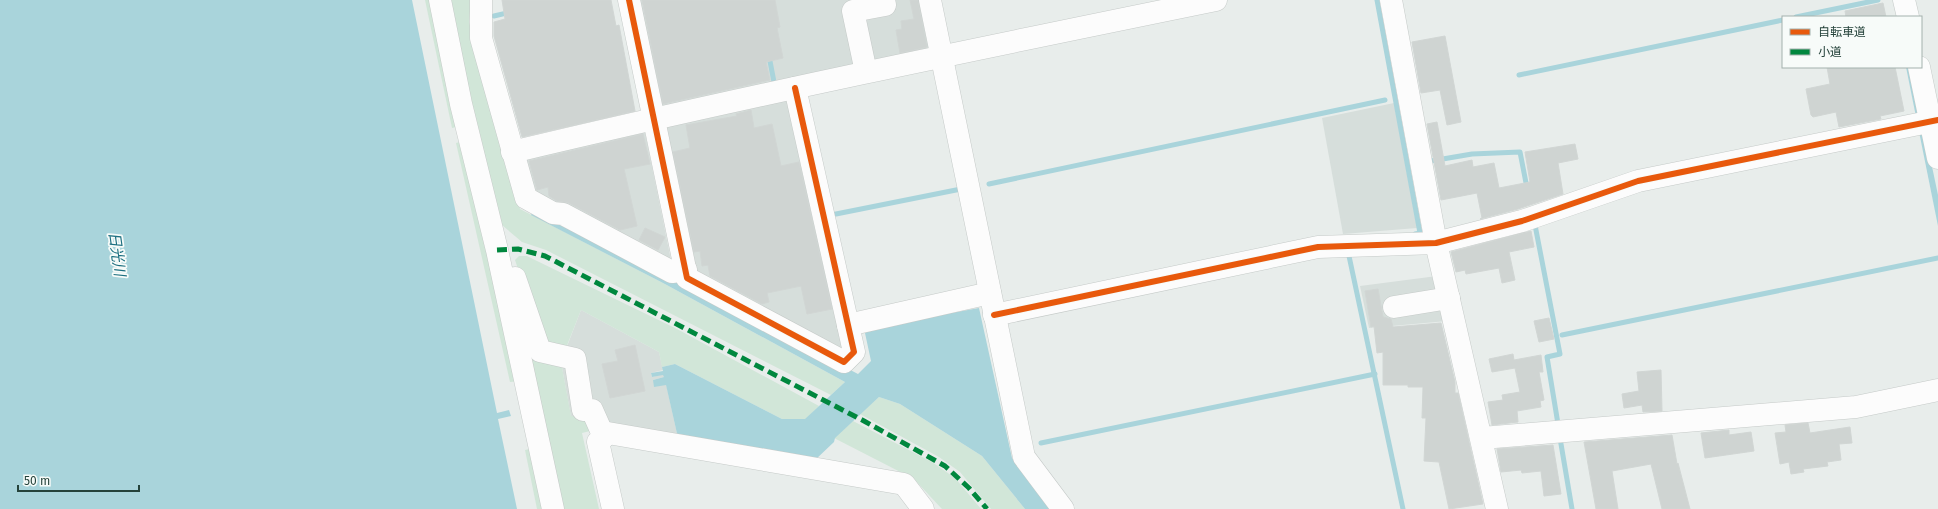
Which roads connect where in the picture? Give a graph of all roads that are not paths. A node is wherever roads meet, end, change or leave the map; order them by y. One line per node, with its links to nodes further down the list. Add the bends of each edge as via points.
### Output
1 (440, 0): 19 (street, via 461,104)
2 (480, 0): 16 (street, via 481,38)
3 (629, 0): 14 (street)
4 (884, 0): 12 (street, via 885,5 853,11)
5 (930, 0): 10 (street)
6 (1216, 0): 10 (street)
7 (1390, 0): 18 (street)
8 (1904, 0): 9 (street)
9 (1908, 16)
10 (942, 56): 12 (street); 21 (street)
11 (1919, 68): 15 (street)
12 (866, 72): 13 (street)
13 (795, 88): 14 (street); 25 (street)
14 (654, 118): 16 (street); 20 (street)
15 (1927, 122): 17 (street); 18 (street, via 1638,181 1522,221)
16 (512, 152): 20 (street, via 526,198 553,213 563,214 672,272)
17 (1938, 158)
18 (1436, 243): 22 (street); 24 (street, via 1318,247)
19 (497, 250): 27 (street, via 510,261 540,351 575,360 584,410 592,410); 30 (street)
20 (686, 270): 25 (street, via 687,278 844,362 854,352)
21 (990, 293): 24 (street); 25 (street)
22 (1449, 298): 23 (street); 28 (street)
23 (1394, 307)
24 (994, 315): 33 (street, via 1024,457)
25 (848, 325)
26 (1938, 390): 28 (street, via 1856,407)
27 (604, 437): 31 (street, via 598,442); 32 (street, via 608,433 904,484)
28 (1482, 438): 29 (street)
29 (1493, 508)
30 (553, 509)
31 (612, 509)
32 (923, 509)
33 (1063, 509)

